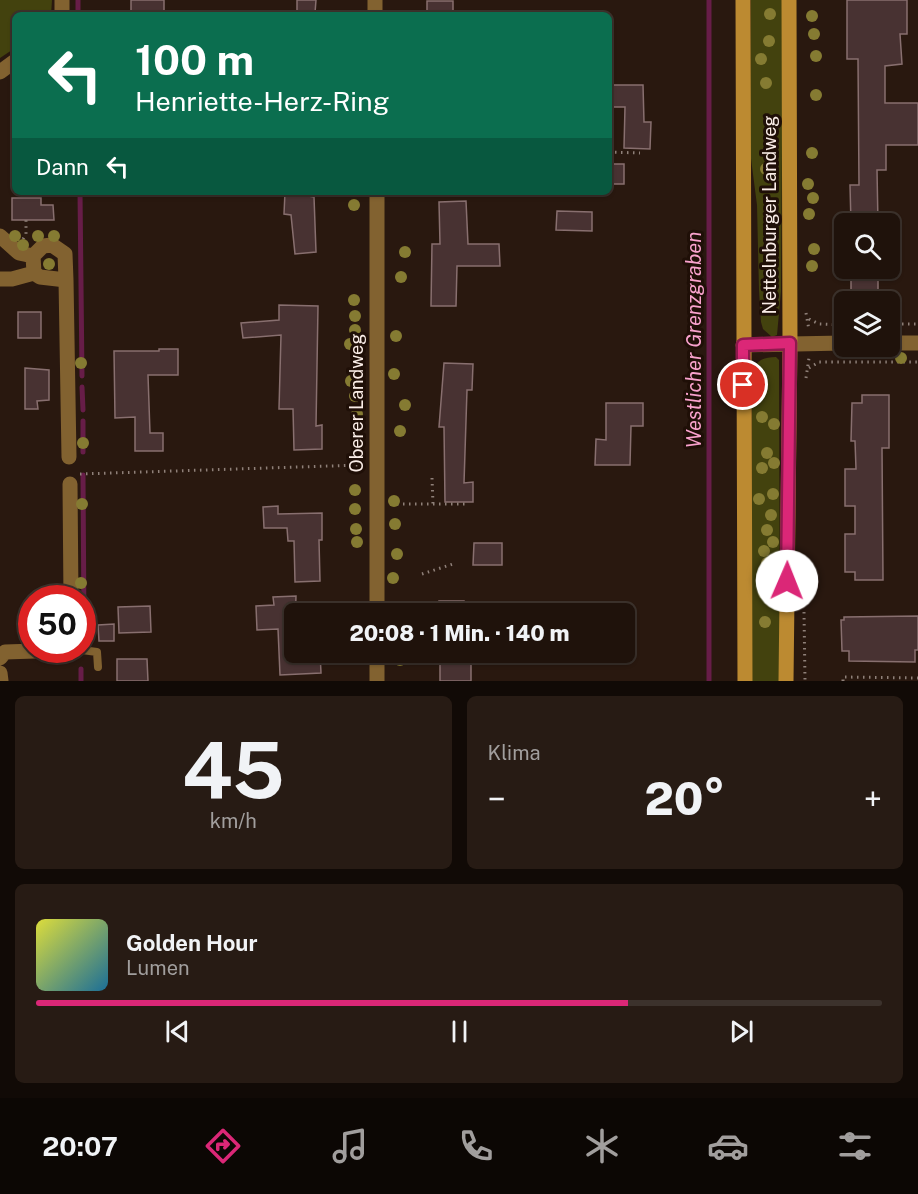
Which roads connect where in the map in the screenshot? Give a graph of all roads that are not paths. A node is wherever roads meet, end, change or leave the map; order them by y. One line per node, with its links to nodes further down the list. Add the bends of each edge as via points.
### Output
1 (743, 0): 13 (main road, Nettelnburger Landweg)
2 (789, 0): 9 (main road, Nettelnburger Landweg)
3 (377, 195): 17 (street, Oberer Landweg)
4 (0, 236): 5 (street, via 19,253)
5 (33, 256): 6 (street); 8 (street, via 43,246 60,248 67,261)
6 (34, 273): 7 (street); 8 (street)
7 (0, 279)
8 (66, 280): 14 (street)
9 (790, 343): 10 (street); 13 (street); 27 (main road, Nettelnburger Landweg)
10 (834, 343)
11 (900, 343): 12 (street)
12 (918, 343)
13 (743, 345): 26 (main road, Nettelnburger Landweg)
14 (69, 457)
15 (74, 479): 16 (street)
16 (71, 585)
17 (376, 603)
18 (18, 652): 20 (street, via 5,652)
19 (96, 652): 22 (lane)
20 (0, 658)
21 (377, 663): 25 (street)
22 (98, 667)
23 (0, 673): 24 (street)
24 (1, 681)
25 (377, 681)
26 (745, 681)
27 (786, 681)

